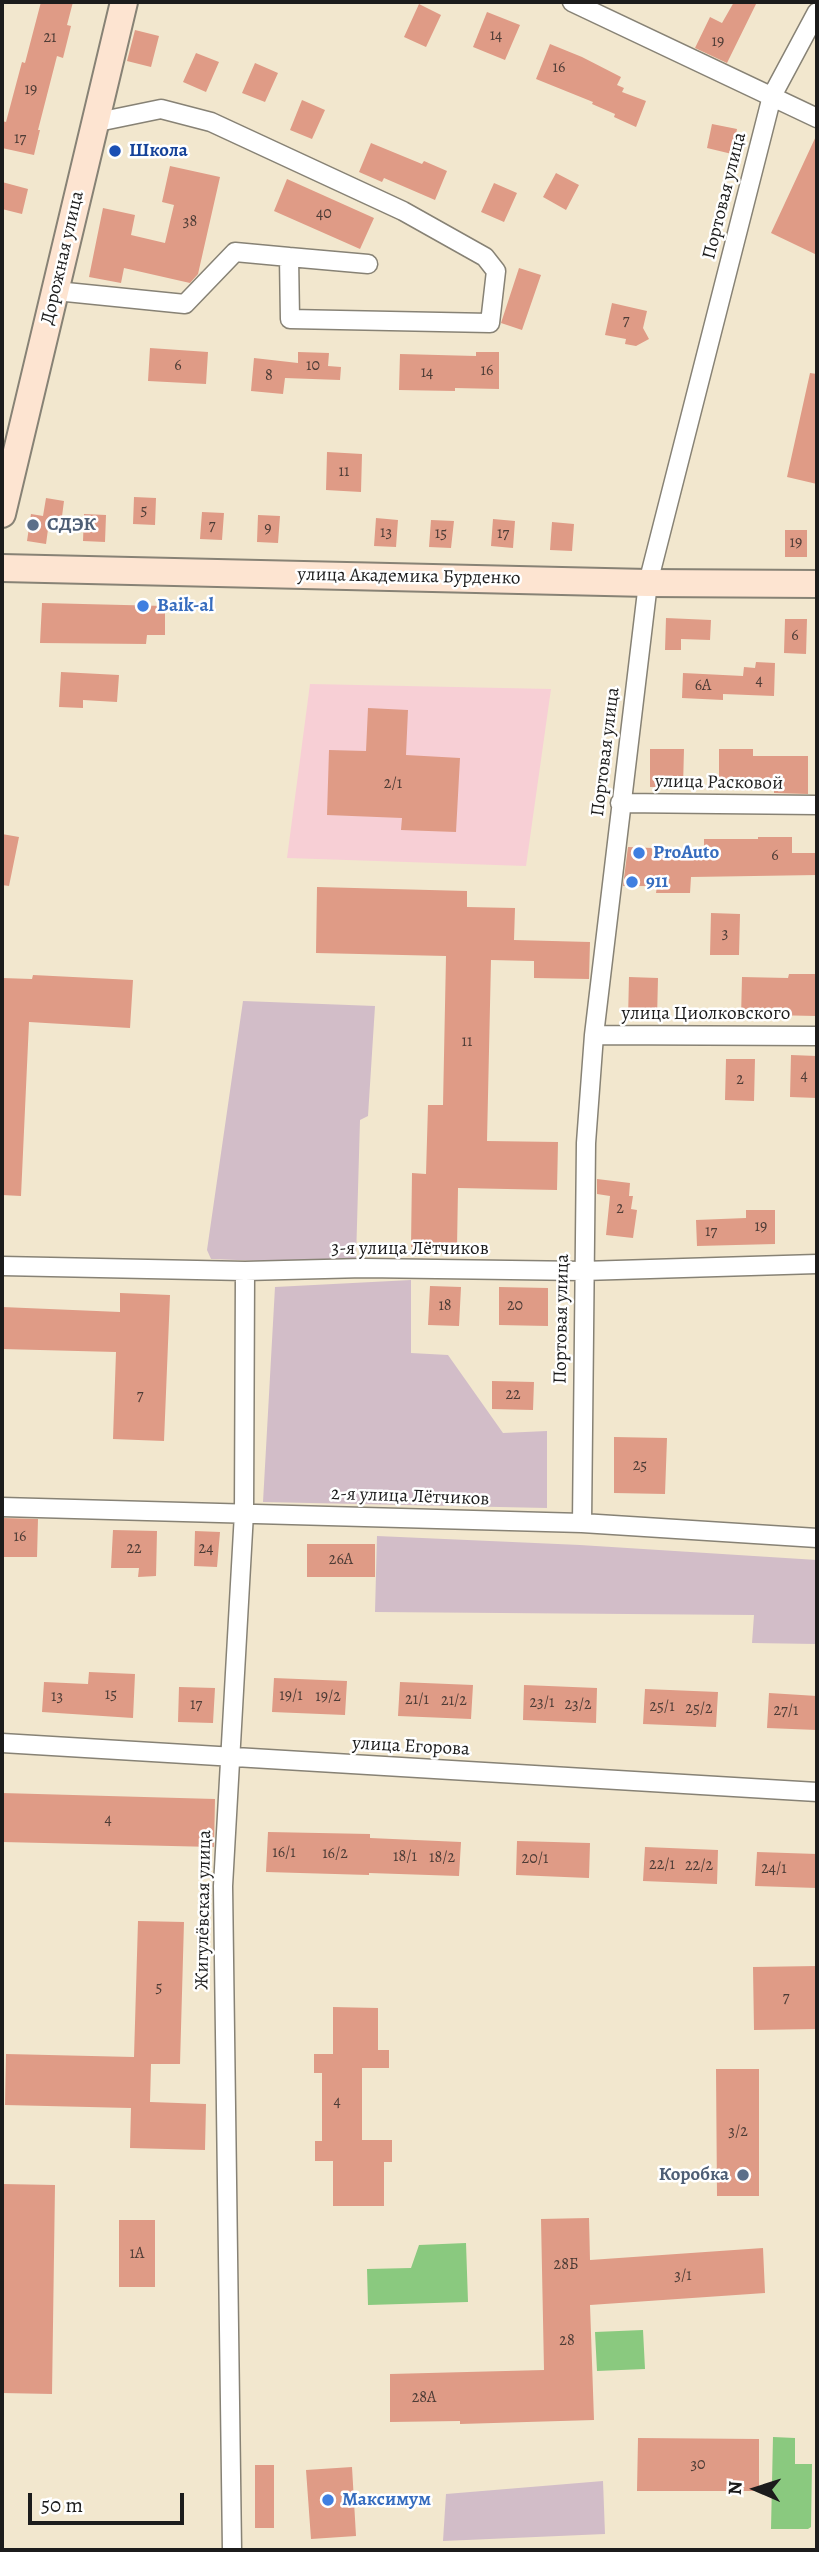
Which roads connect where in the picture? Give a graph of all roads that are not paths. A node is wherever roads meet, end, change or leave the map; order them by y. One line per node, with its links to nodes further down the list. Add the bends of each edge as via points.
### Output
1 (124, 2): 6 (street, Дорожная улица)
2 (572, 2): 4 (street)
3 (817, 12): 4 (street, Портовая улица)
4 (772, 96): 5 (street); 12 (street, Портовая улица)
5 (817, 118)
6 (93, 123): 7 (street, via 161,109 211,121 403,211 485,257 496,271 490,323 290,319); 9 (street, Дорожная улица)
7 (289, 257): 8 (street); 9 (street, via 235,253 185,304)
8 (368, 264)
9 (56, 291): 10 (street, Дорожная улица)
10 (2, 514)
11 (2, 568): 12 (street, улица Академика Бурденко)
12 (648, 583): 13 (street, улица Академика Бурденко); 14 (street, Портовая улица)
13 (817, 584)
14 (620, 803): 15 (street, улица Расковой); 16 (street, Портовая улица)
15 (817, 806)
16 (594, 1035): 17 (street, улица Циолковского); 21 (street, Портовая улица)
17 (817, 1036)
18 (817, 1265): 21 (street, 3-я улица Лётчиков)
19 (2, 1266): 20 (street, 3-я улица Лётчиков)
20 (245, 1270): 21 (street, 3-я улица Лётчиков); 23 (street, Жигулёвская улица)
21 (583, 1271): 24 (street, Портовая улица)
22 (2, 1507): 23 (street, 2-я улица Лётчиков)
23 (244, 1513): 24 (street, 2-я улица Лётчиков); 27 (street, Жигулёвская улица)
24 (582, 1523): 25 (street, 2-я улица Лётчиков)
25 (817, 1538)
26 (2, 1743): 27 (street, улица Егорова)
27 (229, 1758): 28 (street, улица Егорова); 29 (street, Жигулёвская улица, via 223,1886)
28 (817, 1792)
29 (232, 2550)

